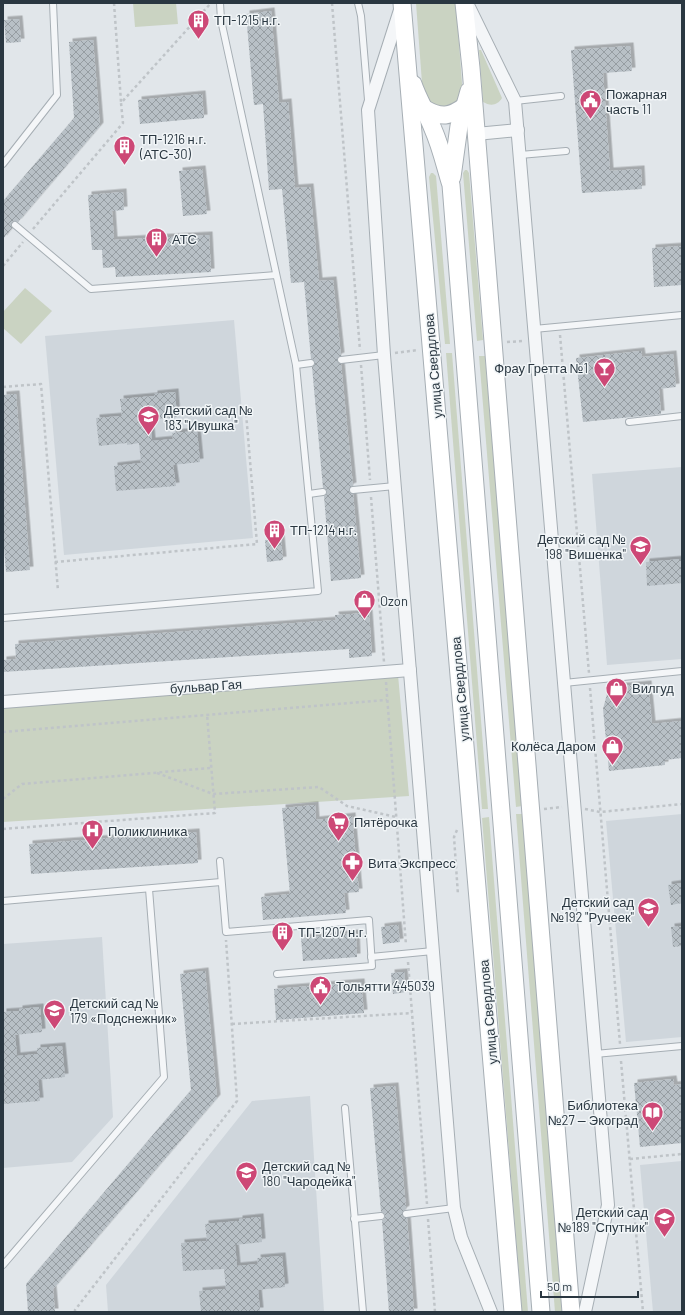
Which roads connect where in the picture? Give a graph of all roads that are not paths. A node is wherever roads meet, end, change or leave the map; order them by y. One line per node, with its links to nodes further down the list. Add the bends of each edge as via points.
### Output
1 (52, 3): 18 (lane, via 58,95)
2 (220, 3): 21 (lane, via 221,20)
3 (358, 3): 13 (lane)
4 (402, 3): 7 (main road, улица Свердлова); 13 (street)
5 (464, 3): 8 (main road, улица Свердлова)
6 (467, 3): 10 (street)
7 (407, 66): 12 (main road, улица Свердлова, via 418,99); 56 (main road, улица Свердлова)
8 (471, 68): 11 (main road, улица Свердлова); 15 (main road, улица Свердлова)
9 (561, 96): 10 (lane)
10 (515, 101): 14 (street)
11 (465, 106): 12 (main road, via 445,116 435,115); 19 (main road, улица Свердлова, via 459,126)
12 (425, 109): 19 (main road, улица Свердлова, via 442,152)
13 (368, 110): 24 (street)
14 (518, 130): 15 (street); 17 (street)
15 (476, 134): 58 (main road, улица Свердлова)
16 (566, 151): 17 (lane)
17 (520, 155): 23 (street)
18 (3, 164)
19 (451, 185): 57 (main road, улица Свердлова)
20 (15, 224): 21 (lane, via 91,289)
21 (276, 275): 27 (lane)
22 (682, 315): 23 (lane, via 559,327)
23 (535, 334): 37 (street)
24 (384, 355): 25 (lane); 30 (street)
25 (341, 360)
26 (312, 363): 27 (lane)
27 (296, 365): 33 (lane)
28 (682, 416): 29 (lane)
29 (629, 422)
30 (395, 486): 31 (lane); 35 (street)
31 (353, 490)
32 (323, 492): 33 (lane)
33 (308, 494): 34 (lane, via 318,591)
34 (3, 618)
35 (410, 670): 38 (street, бульвар Гая); 43 (street)
36 (682, 670): 37 (lane)
37 (564, 683): 47 (street)
38 (3, 702)
39 (220, 861): 40 (lane)
40 (221, 882): 41 (lane); 44 (lane, via 226,932 369,920)
41 (149, 889): 42 (lane); 53 (lane, via 164,1077)
42 (3, 901)
43 (433, 951): 44 (lane); 49 (street)
44 (371, 957): 45 (lane, via 372,966)
45 (277, 974)
46 (682, 1046): 47 (lane)
47 (595, 1054): 59 (street, via 608,1205)
48 (345, 1108): 52 (lane)
49 (454, 1208): 50 (lane); 55 (street, via 461,1237)
50 (406, 1214)
51 (381, 1216): 52 (lane)
52 (354, 1219): 54 (lane)
53 (3, 1265)
54 (363, 1312)
55 (491, 1312)
56 (513, 1312)
57 (541, 1312)
58 (572, 1312)
59 (586, 1312)

